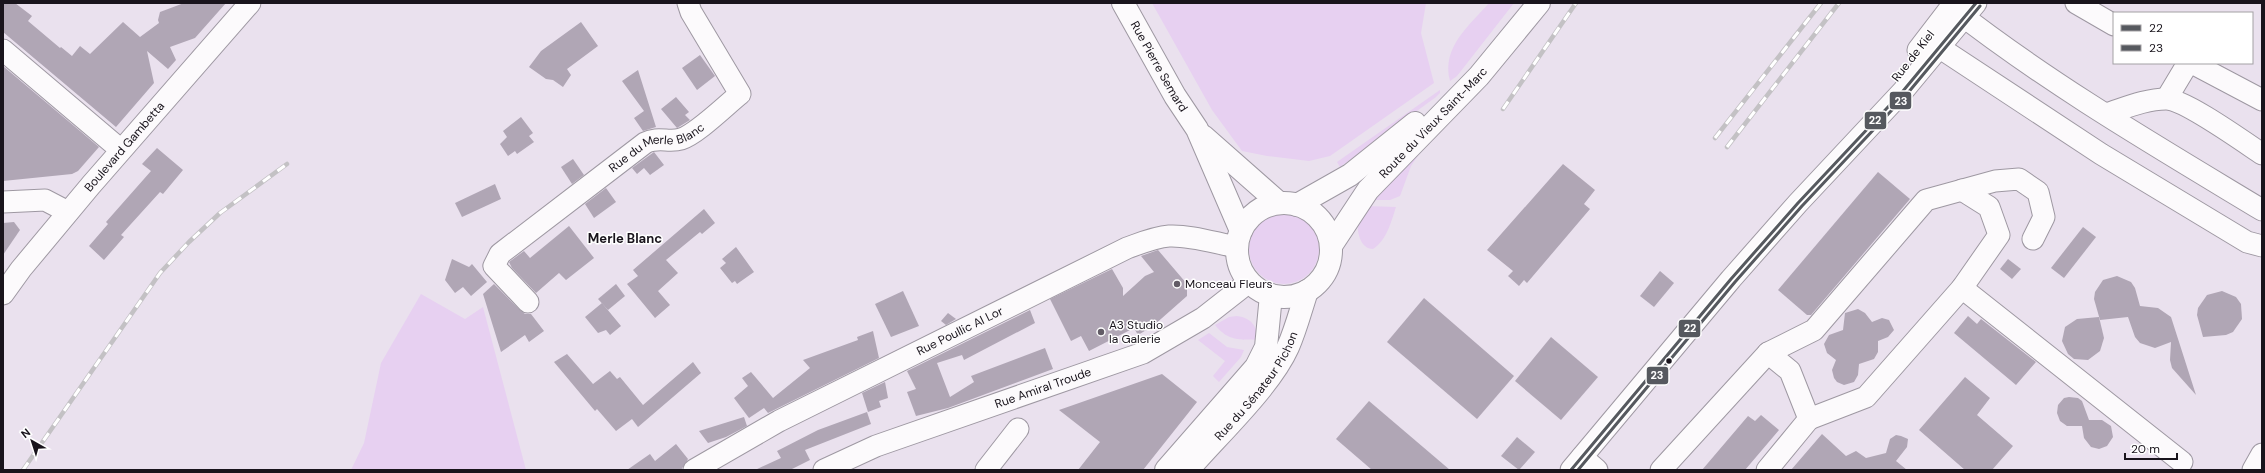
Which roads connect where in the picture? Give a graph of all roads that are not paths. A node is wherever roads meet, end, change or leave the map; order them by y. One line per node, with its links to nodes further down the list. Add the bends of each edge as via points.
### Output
1 (250, 3): 17 (street, Boulevard Gambetta)
2 (688, 3): 33 (street, Rue du Merle Blanc, via 740,94 681,139 653,139 645,143 500,254 494,266)
3 (1123, 3): 16 (main road, Rue Pierre Semard, via 1175,96)
4 (1528, 3): 21 (main road, Route du Vieux Saint-Marc, via 1473,70 1403,134 1350,176)
5 (1539, 3): 26 (main road, Route du Vieux Saint-Marc, via 1479,76 1368,190)
6 (2076, 3): 8 (street)
7 (1961, 7): 9 (street, Rue de Kiel); 15 (street, via 2059,85)
8 (2113, 24)
9 (1933, 43): 27 (street, via 2101,154 2247,242); 39 (street, Rue de Kiel, via 1731,279)
10 (3, 50): 17 (street)
11 (2187, 64): 13 (street)
12 (2194, 64): 14 (street)
13 (2167, 98): 15 (street); 18 (street, via 2187,106)
14 (2262, 100)
15 (2106, 114): 22 (street)
16 (1197, 129): 21 (main road, Rue Pierre Semard, via 1223,155); 24 (main road, Rue Pierre Semard)
17 (121, 150): 23 (street, Boulevard Gambetta)
18 (2262, 154)
19 (1962, 190): 25 (street, via 1995,181 2019,180 2038,192 2044,217); 29 (street, via 1989,207 1999,235); 34 (street, via 1926,200 1814,330)
20 (3, 202): 23 (street, via 45,200)
21 (1288, 204): 24 (main road, via 1258,211 1251,216); 26 (main road, via 1308,209 1320,220)
22 (2262, 210)
23 (68, 212): 31 (street, Boulevard Gambetta)
24 (1239, 239): 28 (main road, via 1239,266); 40 (street, Rue Poullic Al Lor, via 1169,236 1152,238 1128,248 812,404)
25 (2033, 239)
26 (1331, 246): 30 (main road, via 1327,269 1322,278)
27 (2262, 246)
28 (1249, 282): 32 (main road); 41 (street, Rue Amiral Troude, via 1203,318 1142,353 876,446)
29 (1962, 288): 35 (street, via 1866,397); 38 (street)
30 (1307, 291): 32 (main road, via 1289,296); 44 (main road, Rue du Sénateur Pichon, via 1289,346 1279,363)
31 (3, 294)
32 (1271, 296): 43 (main road, Rue du Sénateur Pichon, via 1266,348 1256,367)
33 (528, 302)
34 (1768, 353): 35 (street, via 1790,372); 45 (street)
35 (1809, 419): 46 (street)
36 (1018, 429): 42 (street)
37 (2262, 454): 47 (street)
38 (2182, 462)
39 (1583, 466)
40 (694, 470)
41 (826, 470)
42 (986, 470)
43 (1166, 470)
44 (1188, 470)
45 (1661, 470)
46 (1767, 470)
47 (2253, 470)

